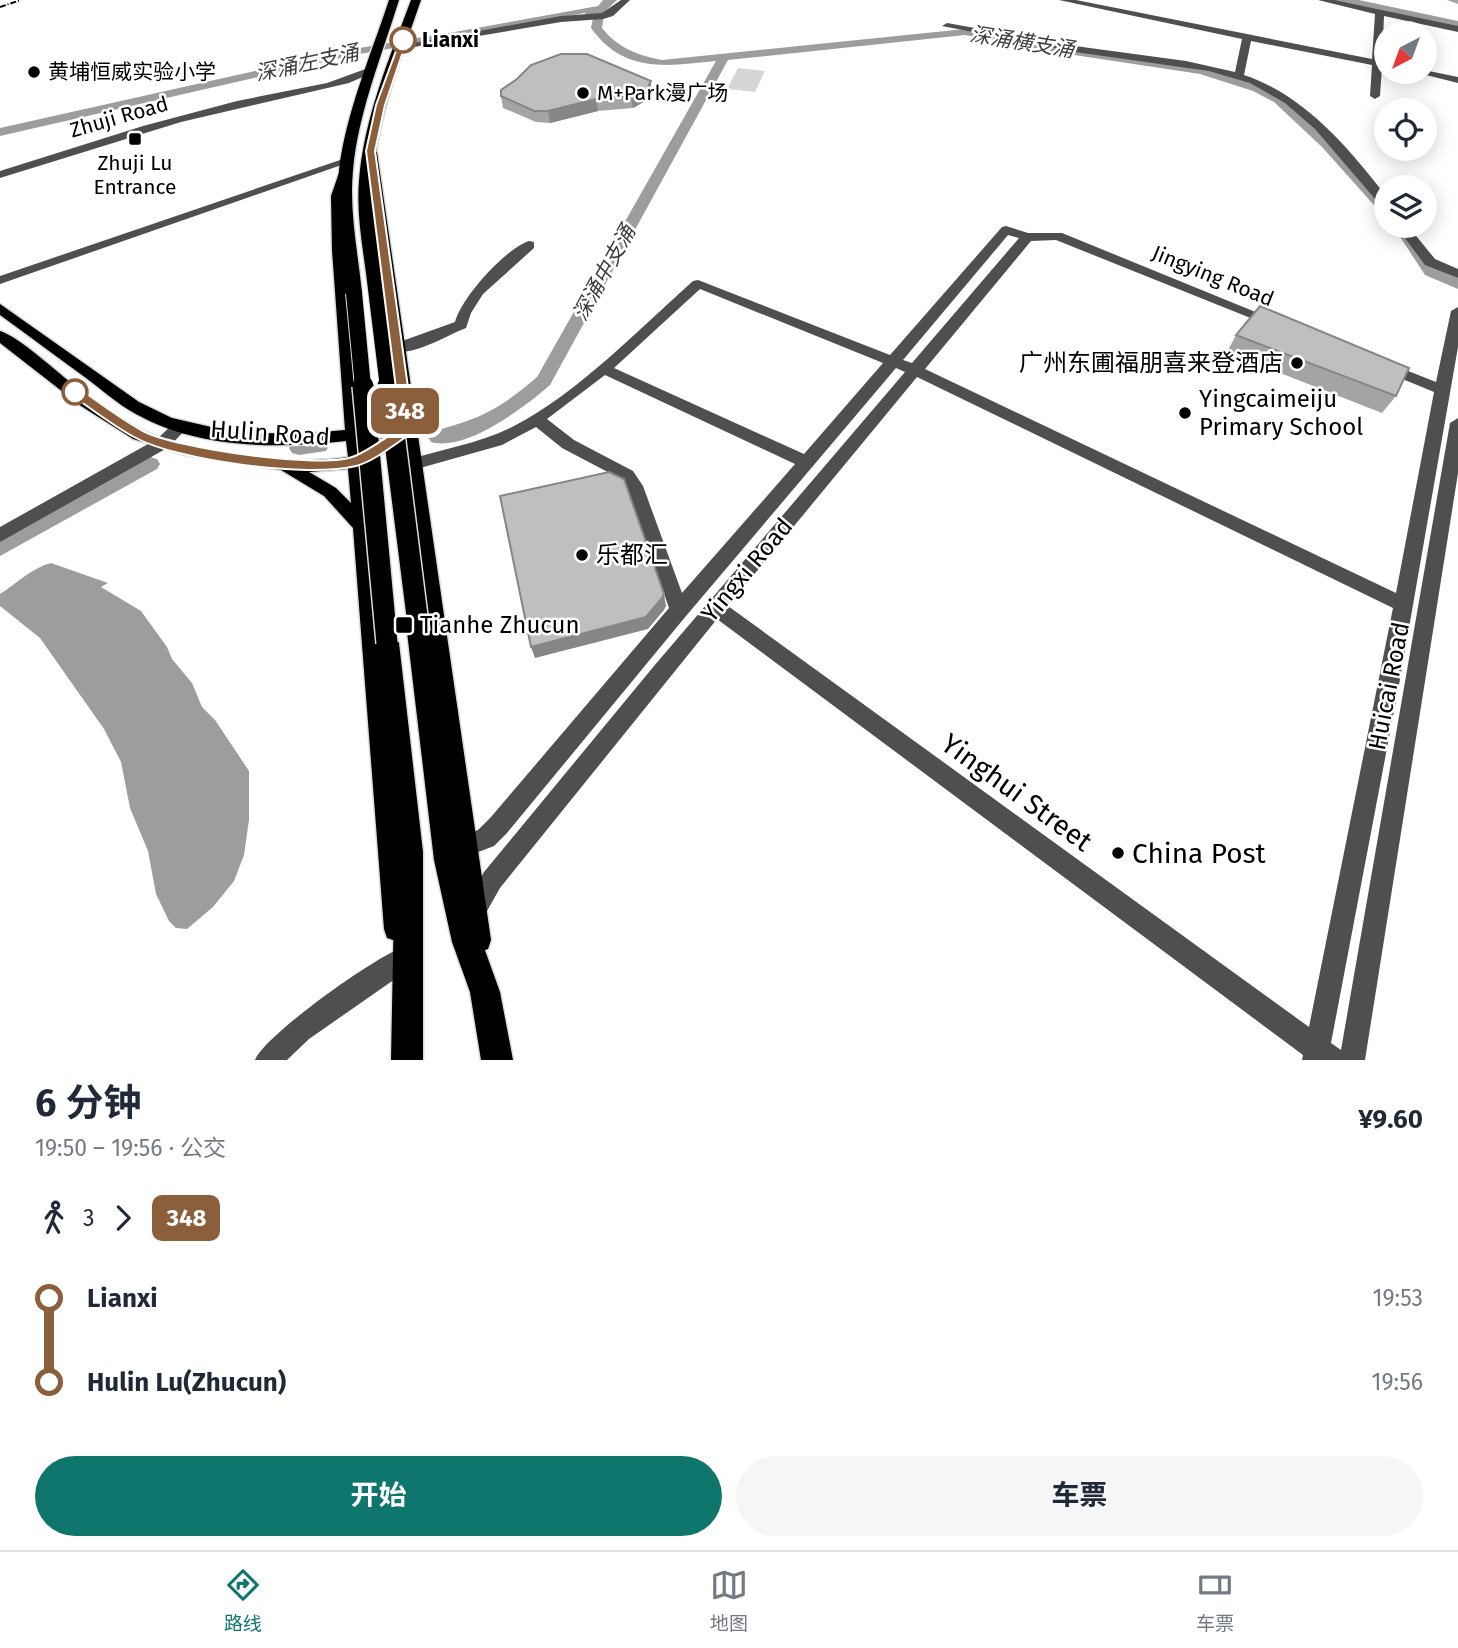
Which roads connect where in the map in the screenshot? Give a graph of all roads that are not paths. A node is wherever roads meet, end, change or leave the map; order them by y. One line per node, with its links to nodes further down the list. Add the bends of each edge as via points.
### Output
1 (394, 0): 14 (highway)
2 (416, 0): 12 (highway)
3 (626, 0): 12 (street, via 603,16)
4 (1063, 0): 6 (street)
5 (1322, 0): 7 (street)
6 (1079, 2): 11 (street)
7 (1380, 12): 8 (street); 10 (street)
8 (1380, 21)
9 (947, 26): 16 (street, via 1186,64)
10 (1458, 29)
11 (1247, 37): 13 (street); 16 (street)
12 (403, 43): 21 (highway, via 380,105)
13 (1374, 63)
14 (371, 70): 19 (highway); 23 (street, Zhuji Road, via 357,79 139,130)
15 (1437, 76): 17 (street)
16 (1239, 77): 24 (street, via 1296,107)
17 (1458, 80)
18 (1377, 84): 20 (street)
19 (366, 90): 22 (highway); 23 (street, Zhuji Road, via 341,85 267,100)
20 (1374, 96)
21 (370, 151): 35 (main road); 69 (highway, bridge, via 366,191 376,289 448,860 467,942)
22 (346, 166): 30 (street); 41 (main road, via 336,209); 70 (highway, bridge, via 346,209 410,852)
23 (0, 178)
24 (1374, 188)
25 (1006, 230): 26 (street, Jingying Road); 37 (street, Yingxi Road)
26 (1027, 237): 33 (street, Jingying Road, via 1058,236); 39 (street, Yingxi Road)
27 (1411, 238): 29 (street, via 1430,262)
28 (529, 245): 35 (street, via 469,303 461,325)
29 (1458, 274)
30 (0, 280)
31 (0, 308): 44 (main road, Hulin Road, via 134,406)
32 (1457, 316): 40 (street, Huicai Road)
33 (1288, 328)
34 (0, 337): 48 (main road, Hulin Road, via 118,422)
35 (396, 348): 45 (main road)
36 (1365, 359): 40 (street)
37 (893, 361): 38 (street, via 698,284); 39 (street); 51 (street, Yingxi Road)
38 (604, 369): 42 (street); 51 (street)
39 (915, 370): 57 (street); 58 (street, Yingxi Road)
40 (1442, 390): 57 (street, Huicai Road)
41 (351, 402): 46 (main road); 47 (main road, via 328,428)
42 (536, 419): 52 (street, via 496,441); 59 (street, via 568,444 627,475 635,486)
43 (1458, 423): 61 (street, Huicai Road)
44 (180, 427): 47 (main road, Hulin Road); 48 (street)
45 (408, 430): 46 (main road, Hulin Road); 50 (main road, Hulin Road); 52 (main road)
46 (353, 435): 47 (main road, Hulin Road); 50 (main road)
47 (280, 442)
48 (163, 443): 49 (main road, Hulin Road, via 205,454); 54 (street)
49 (277, 462): 50 (main road, Hulin Road); 53 (main road, via 330,492)
50 (355, 462): 53 (main road)
51 (806, 462): 59 (street, Yingxi Road)
52 (413, 464): 55 (main road)
53 (362, 526): 56 (main road)
54 (0, 535)
55 (424, 538): 56 (main road, via 407,526 388,526); 65 (main road)
56 (364, 549): 68 (main road)
57 (1404, 605): 60 (street, Huicai Road)
58 (716, 607): 66 (street, Yingxi Road); 71 (street, Yinghui Street)
59 (679, 610): 64 (street, Yingxi Road)
60 (1390, 685): 61 (street); 62 (street, Huicai Road)
61 (1414, 696): 63 (street, Huicai Road)
62 (1383, 717): 63 (street); 71 (street, Huicai Road)
63 (1409, 729): 74 (street, Huicai Road)
64 (493, 830): 65 (street, Yingxi Road); 66 (street)
65 (468, 845): 67 (main road)
66 (511, 856): 67 (street, Yingxi Road)
67 (475, 910): 69 (main road)
68 (399, 961): 70 (main road); 72 (street, via 300,1030)
69 (485, 992): 73 (highway)
70 (406, 1052)
71 (1321, 1057)
72 (268, 1060)
73 (497, 1060)
74 (1352, 1060)

